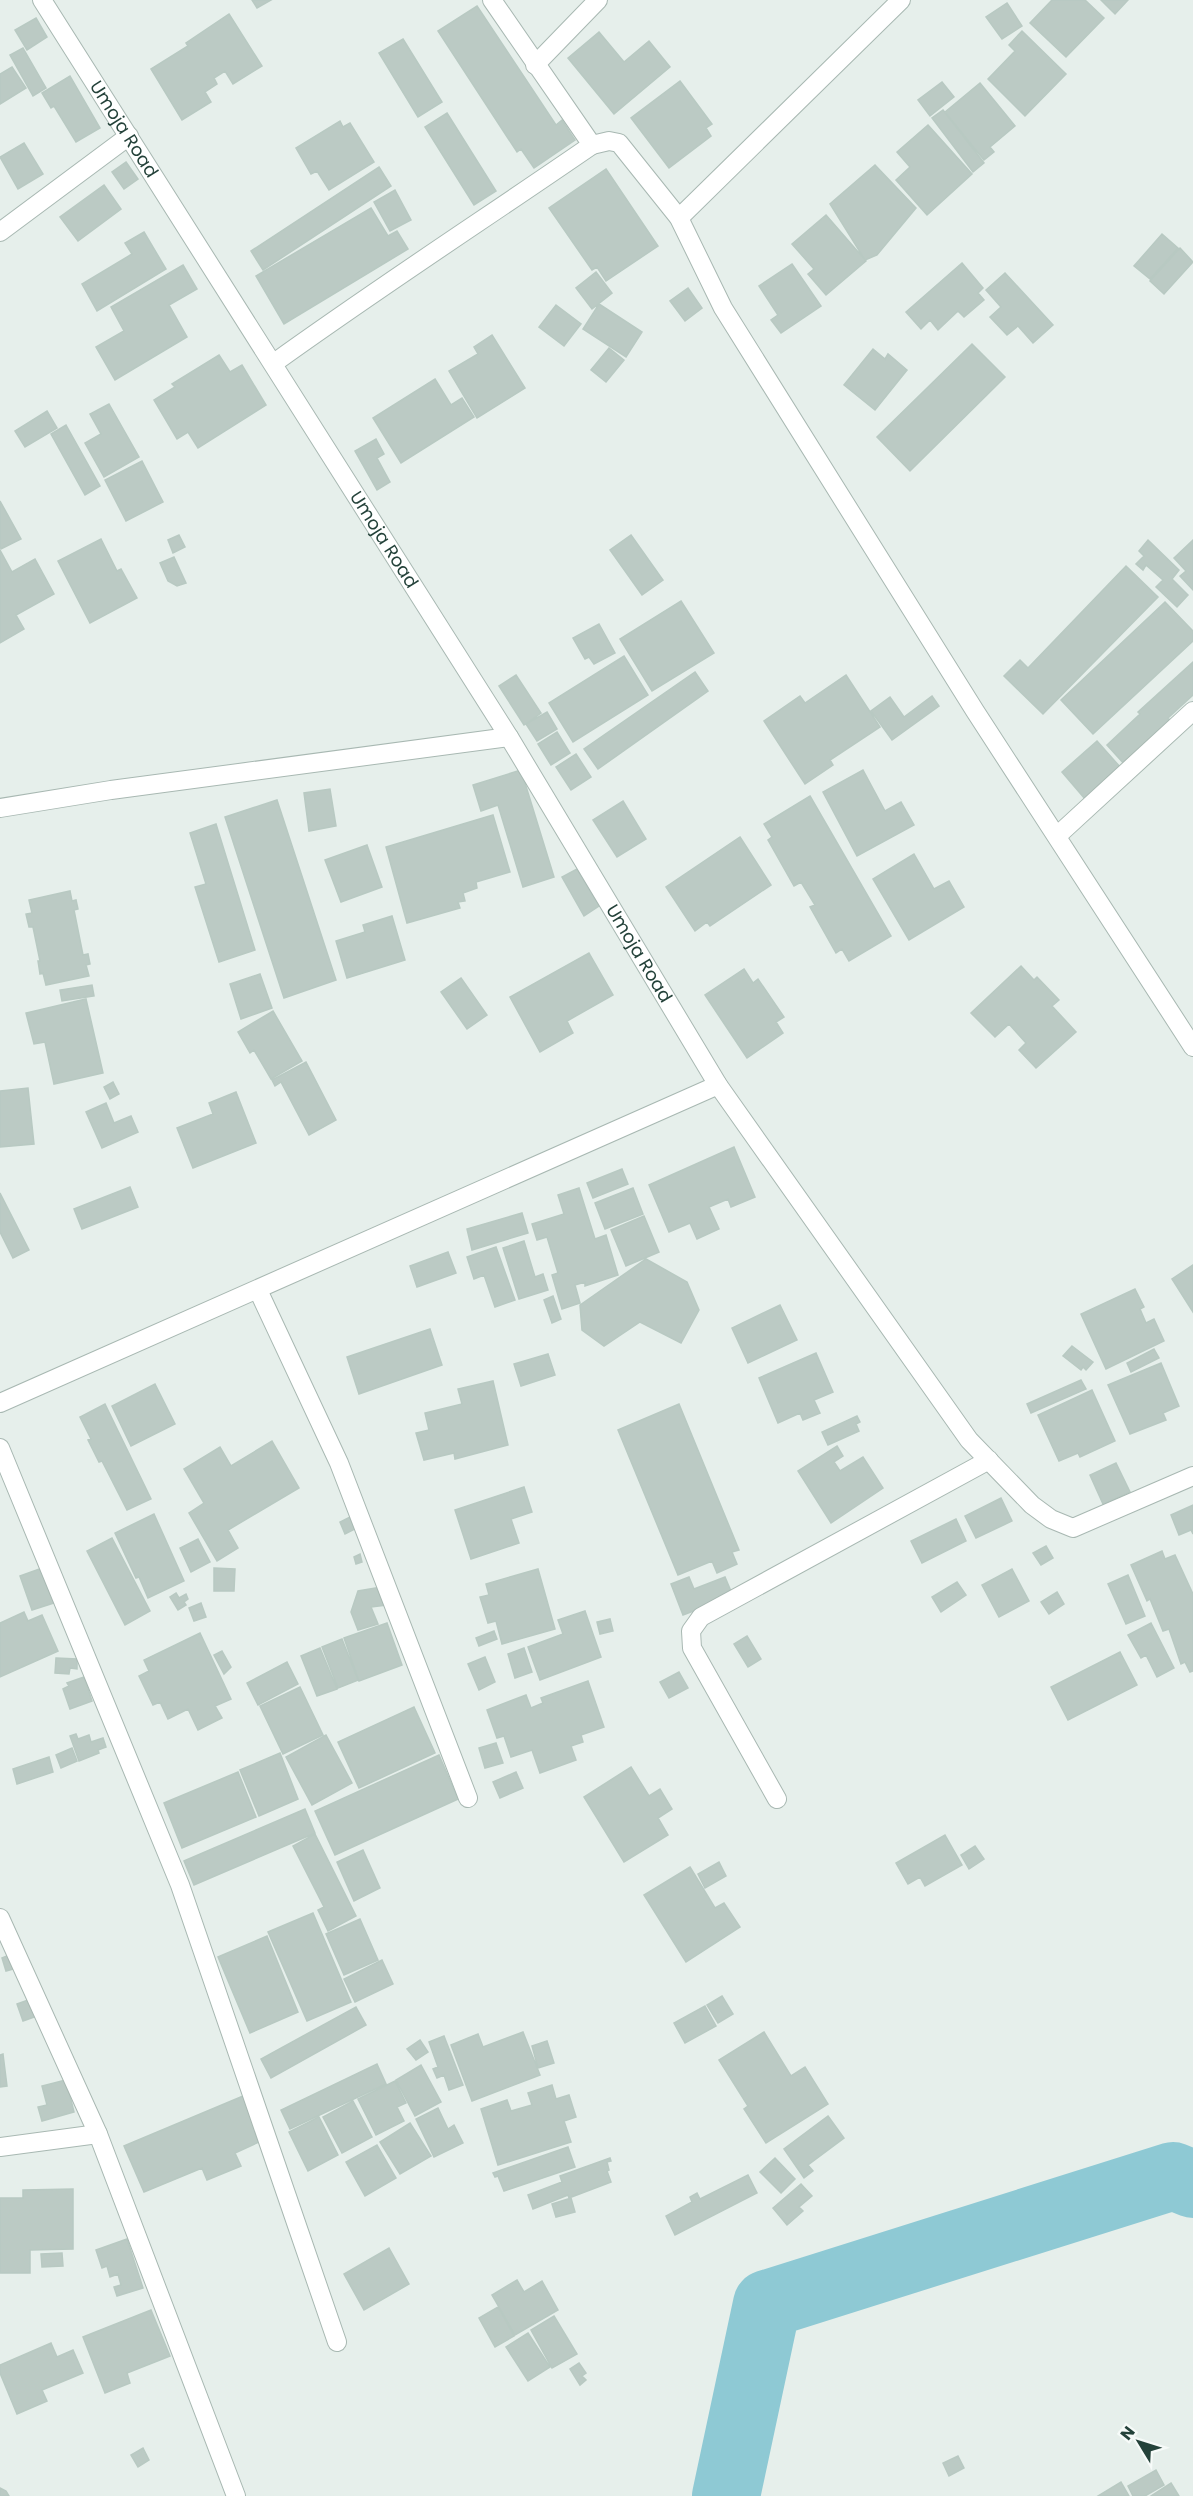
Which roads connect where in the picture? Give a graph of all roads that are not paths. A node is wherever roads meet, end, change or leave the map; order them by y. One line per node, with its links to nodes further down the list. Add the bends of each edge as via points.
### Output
1 (42, 0): 6 (street, Umoja Road)
2 (492, 0): 5 (street)
3 (598, 0): 5 (street)
4 (901, 0): 8 (street)
5 (535, 65): 7 (street)
6 (129, 136): 9 (street); 10 (street, Umoja Road)
7 (592, 146): 8 (street, via 609,141 619,143); 10 (street)
8 (679, 218): 14 (street, via 723,308)
9 (0, 232)
10 (273, 363): 12 (street, Umoja Road)
11 (1193, 711): 14 (street)
12 (509, 737): 13 (street); 16 (street, Umoja Road)
13 (0, 808)
14 (1057, 836): 15 (street)
15 (1193, 1047)
16 (718, 1085): 17 (street); 20 (street, Umoja Road, via 969,1440)
17 (258, 1290): 18 (street); 22 (street, via 339,1463)
18 (0, 1403)
19 (0, 1448): 27 (street, via 180,1885)
20 (989, 1460): 21 (street, Umoja Road, via 1032,1505 1073,1528); 23 (street, via 701,1617 691,1631 692,1648)
21 (1193, 1476)
22 (468, 1798)
23 (777, 1799)
24 (0, 1918): 25 (street)
25 (98, 2134): 26 (street); 28 (street)
26 (0, 2147)
27 (337, 2342)
28 (236, 2496)

